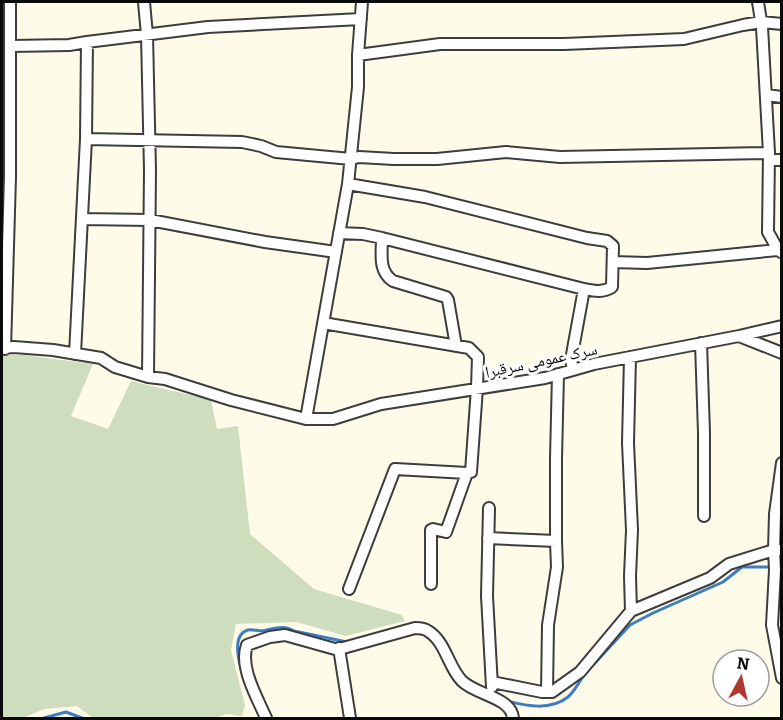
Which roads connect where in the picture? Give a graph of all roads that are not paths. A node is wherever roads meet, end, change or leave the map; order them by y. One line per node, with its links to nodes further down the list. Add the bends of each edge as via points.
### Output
1 (10, 2): 10 (street)
2 (144, 2): 8 (street)
3 (362, 2): 5 (street)
4 (759, 2): 6 (street)
5 (361, 19): 8 (street, via 208,27); 11 (street)
6 (761, 22): 7 (street); 11 (street, via 684,39 440,44); 13 (street)
7 (782, 24)
8 (147, 35): 9 (street); 16 (street)
9 (87, 42): 10 (street); 15 (street)
10 (11, 46): 12 (street)
11 (358, 55): 18 (street)
12 (6, 79): 20 (street)
13 (766, 95): 14 (street); 17 (street)
14 (782, 97)
15 (86, 139): 16 (street); 22 (street)
16 (149, 141): 18 (street, via 242,142 276,152); 23 (street)
17 (769, 156): 18 (street, via 560,157 507,152 436,159); 19 (street); 26 (street, via 768,232)
18 (351, 159): 21 (street)
19 (782, 160)
20 (6, 177): 35 (street)
21 (348, 184): 24 (street); 28 (street, via 425,197 607,241 613,246)
22 (82, 219): 23 (street); 37 (street)
23 (150, 220): 27 (street); 41 (street)
24 (339, 233): 25 (street); 27 (street)
25 (382, 238): 29 (street); 34 (street, via 382,267 389,278 446,297)
26 (780, 251): 28 (street, via 647,263)
27 (336, 252): 30 (street)
28 (613, 262): 29 (street, via 612,287 607,291)
29 (584, 289): 39 (street, via 571,360)
30 (323, 323): 34 (street); 43 (street)
31 (782, 326): 32 (street, سرک عمومی سرقبرا)
32 (739, 336): 33 (street, سرک عمومی سرقبرا); 36 (street)
33 (700, 343): 38 (street, سرک عمومی سرقبرا); 47 (street)
34 (456, 346): 42 (street, via 468,348 478,357)
35 (3, 349): 37 (street, سرک عمومی سرقبرا)
36 (782, 353)
37 (75, 354): 41 (street, سرک عمومی سرقبرا, via 101,358)
38 (630, 357): 39 (street, سرک عمومی سرقبرا); 54 (street)
39 (573, 370): 40 (street, سرک عمومی سرقبرا)
40 (558, 374): 42 (street, سرک عمومی سرقبرا); 49 (street)
41 (148, 378): 43 (street, سرک عمومی سرقبرا, via 165,379)
42 (477, 388): 43 (street, سرک عمومی سرقبرا, via 381,404 333,418); 45 (street, via 472,468)
43 (306, 419)
44 (782, 463): 50 (street, via 775,514)
45 (467, 473): 52 (street, via 446,532 431,530); 53 (street, via 395,469)
46 (489, 508): 48 (street)
47 (704, 516)
48 (488, 538): 49 (street); 57 (street)
49 (556, 541): 58 (street, via 557,567 548,625)
50 (778, 550): 51 (street); 54 (street, via 729,564 710,578)
51 (778, 570): 56 (street, via 772,625)
52 (431, 584)
53 (349, 589)
54 (632, 611): 58 (street, via 580,672)
55 (339, 648): 59 (street, via 415,628 426,629 442,647 457,676 467,686); 60 (street, via 285,635 246,645 246,668); 61 (street)
56 (782, 678)
57 (492, 682): 58 (street); 59 (street)
58 (547, 693)
59 (493, 698): 62 (street, via 509,708)
60 (266, 718)
61 (350, 718)
62 (513, 718)

